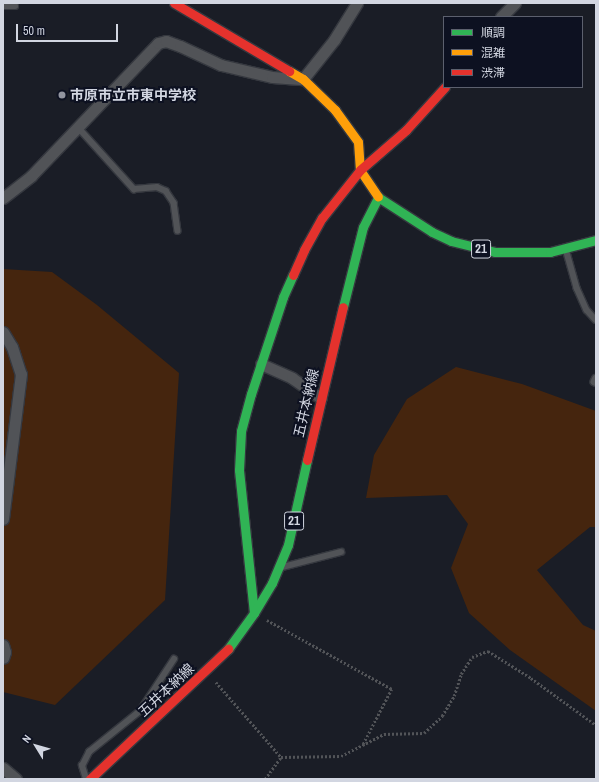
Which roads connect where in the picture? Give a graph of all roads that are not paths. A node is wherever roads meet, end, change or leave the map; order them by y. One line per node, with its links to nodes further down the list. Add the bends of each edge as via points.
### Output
1 (174, 3): 7 (main road)
2 (515, 3): 6 (street)
3 (354, 4): 7 (street, via 334,40)
4 (3, 6): 5 (lane)
5 (15, 6)
6 (502, 16)
7 (303, 79): 9 (street, via 272,77 221,65 180,46 166,41 158,42); 10 (main road, via 335,110 355,137 358,142)
8 (444, 88): 10 (main road, via 406,130)
9 (78, 127): 12 (street, via 31,176); 13 (lane, via 134,190 157,187 166,191 174,203)
10 (360, 170): 11 (main road); 18 (main road, via 322,218 304,250 283,297)
11 (378, 197): 15 (main road, 21, via 432,232 474,248 521,253 550,252); 21 (main road, 五井本納線 / 21, via 363,227)
12 (3, 198)
13 (178, 231)
14 (596, 240): 15 (main road, 21)
15 (565, 248): 16 (lane, via 577,288 587,310)
16 (596, 320)
17 (3, 332): 22 (street, via 12,347 21,374)
18 (261, 364): 21 (street, via 292,378); 25 (main road, via 241,432 239,470)
19 (596, 378): 20 (lane)
20 (596, 383)
21 (321, 398): 24 (main road, 五井本納線 / 21, via 288,545)
22 (3, 519)
23 (341, 552): 24 (lane)
24 (279, 568): 25 (main road, 五井本納線 / 21)
25 (254, 613): 32 (main road, 五井本納線 / 21, via 229,648)
26 (3, 645): 27 (street)
27 (3, 658)
28 (174, 659): 31 (lane, via 140,711 89,752 82,766)
29 (3, 768): 30 (street)
30 (16, 779)
31 (87, 779)
32 (90, 779)

